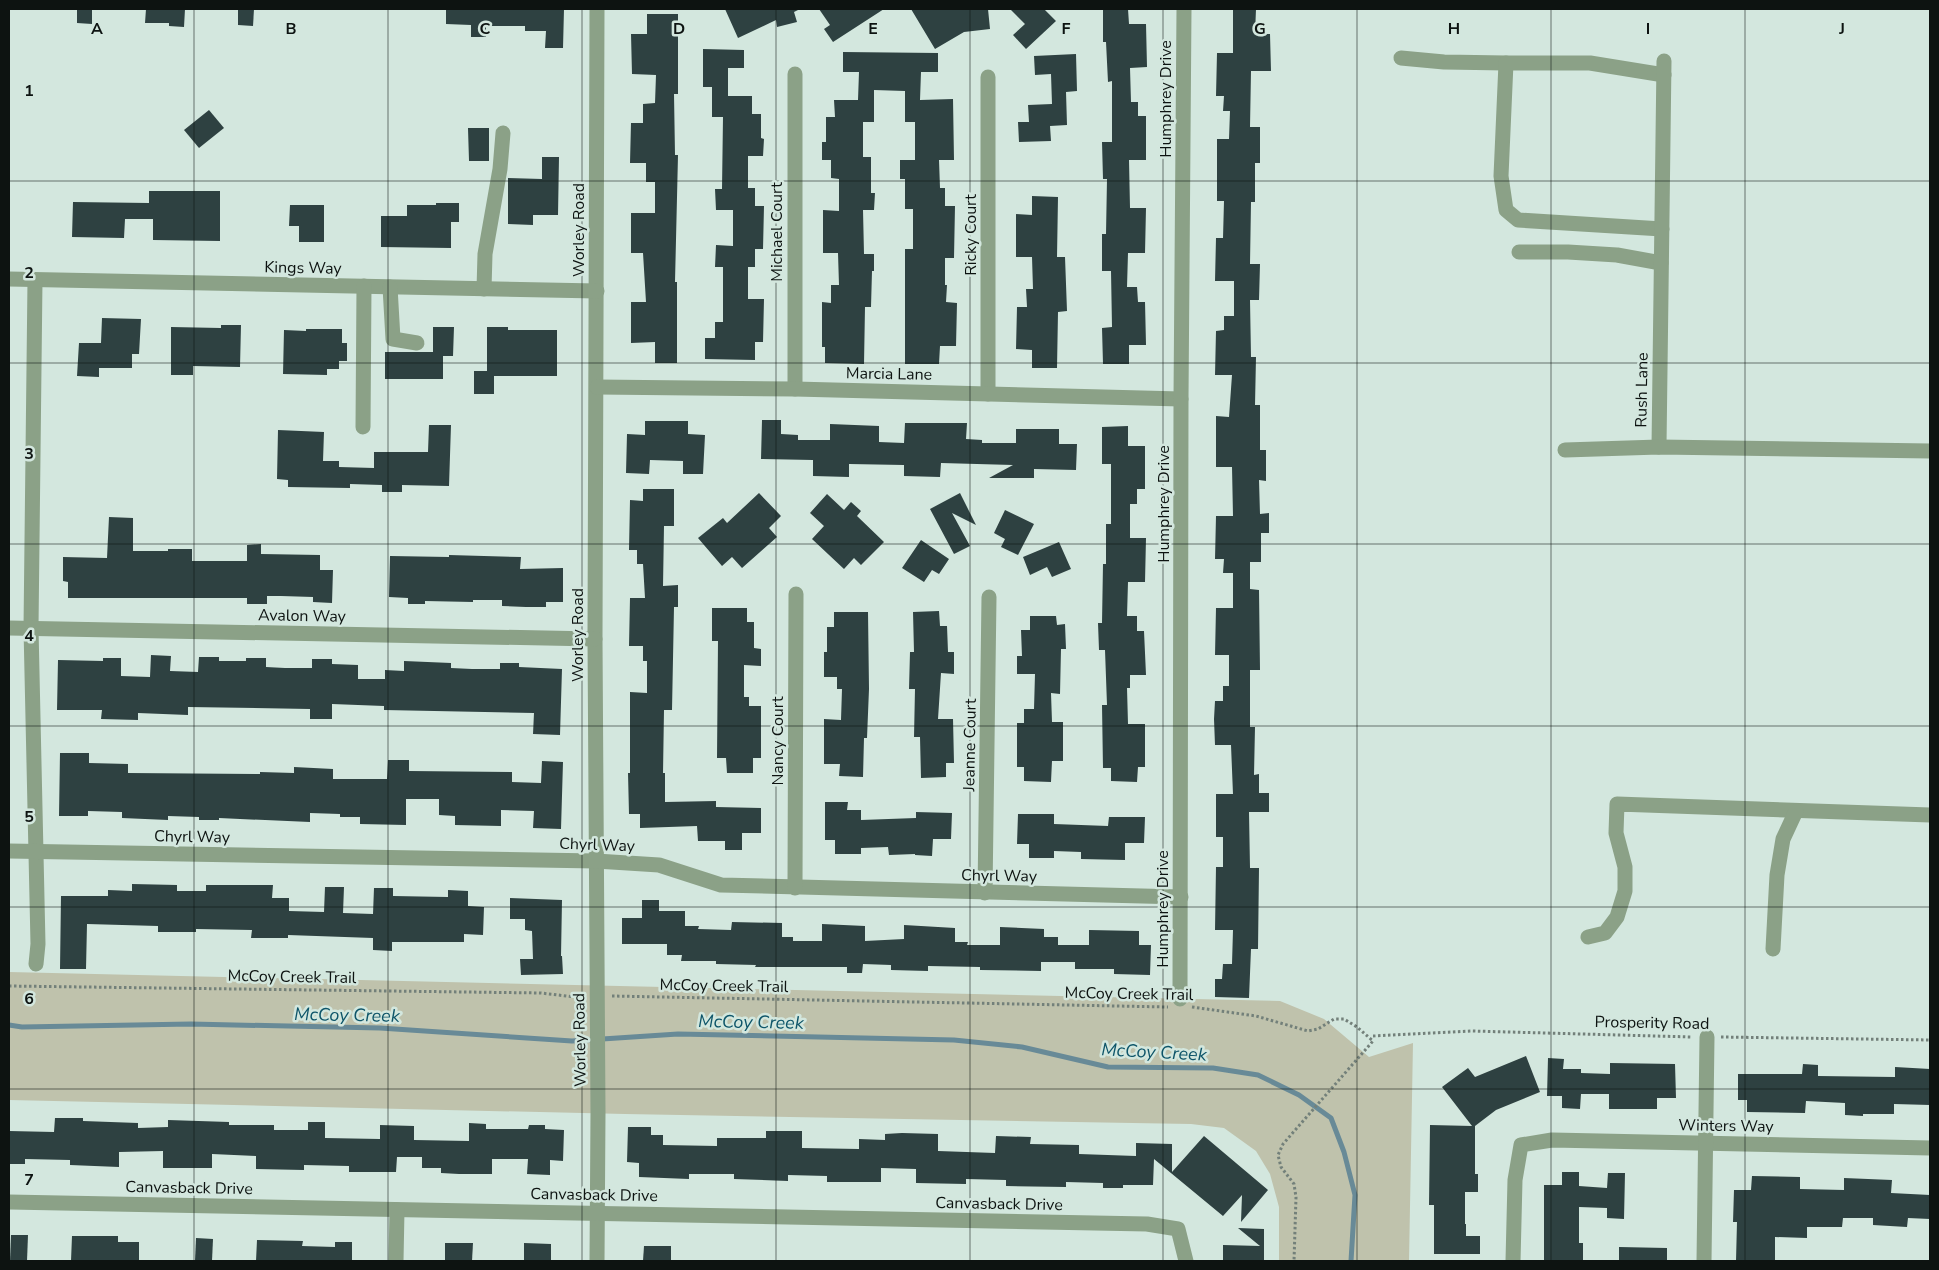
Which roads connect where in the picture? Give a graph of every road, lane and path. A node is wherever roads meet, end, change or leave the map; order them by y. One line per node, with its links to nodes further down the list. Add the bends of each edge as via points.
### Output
1 (597, 9): 16 (street, Worley Road)
2 (1184, 9): 21 (street, Humphrey Drive)
3 (1401, 58): 4 (street)
4 (1506, 63): 8 (street, via 1501,176 1506,210 1518,220); 8 (street, Rush Lane, via 1590,63 1664,68)
5 (795, 74): 19 (street, Michael Court)
6 (988, 77): 20 (street, Ricky Court)
7 (503, 133): 15 (street, via 485,254)
8 (1662, 229): 10 (street, Rush Lane)
9 (1519, 252): 10 (street, via 1617,255)
10 (1661, 263): 23 (street, Rush Lane)
11 (9, 279): 12 (street, Kings Way)
12 (35, 280): 13 (street, Kings Way); 29 (street)
13 (364, 286): 14 (street, Kings Way); 22 (street)
14 (390, 287): 15 (street, Kings Way); 17 (street, via 393,339)
15 (484, 289): 16 (street, Kings Way)
16 (597, 291): 18 (street, Worley Road)
17 (417, 343)
18 (597, 387): 19 (street, Marcia Lane); 30 (street, Worley Road)
19 (795, 390): 20 (street, Marcia Lane)
20 (988, 394): 21 (street, Marcia Lane)
21 (1181, 399): 38 (street, Humphrey Drive)
22 (363, 427)
23 (1659, 447): 24 (street); 25 (street, Rush Lane)
24 (1565, 450)
25 (1930, 451)
26 (796, 594): 36 (street, Nancy Court)
27 (989, 597): 37 (street, Jeanne Court)
28 (9, 628): 29 (street, Avalon Way)
29 (31, 628): 30 (street, Avalon Way); 34 (street)
30 (595, 639): 35 (street, Worley Road)
31 (1796, 811): 32 (street); 39 (street, via 1616,804 1616,833 1625,868 1625,891 1617,917 1606,933); 40 (street, via 1781,848)
32 (1930, 816)
33 (9, 851): 34 (street, Chyrl Way)
34 (36, 852): 35 (street, Chyrl Way); 41 (street)
35 (596, 861): 36 (street, Chyrl Way, via 659,865 721,885); 53 (street, Worley Road)
36 (795, 888): 37 (street, Chyrl Way)
37 (986, 893): 38 (street, Chyrl Way)
38 (1181, 897): 45 (street, Humphrey Drive)
39 (1588, 937)
40 (1773, 949)
41 (36, 964)
42 (9, 986): 44 (path, McCoy Creek Trail, via 541,993)
43 (611, 996): 45 (path, McCoy Creek Trail)
44 (575, 997)
45 (1180, 1004): 57 (path, McCoy Creek Trail, via 1256,1016 1308,1031 1344,1019 1373,1041 1283,1144 1278,1155 1281,1167 1294,1184 1296,1196)
46 (1373, 1036): 47 (path, Prosperity Road, via 1472,1031)
47 (1707, 1037): 48 (path, Prosperity Road); 49 (street)
48 (1930, 1040)
49 (1706, 1143): 50 (street, Winters Way); 58 (street, Winters Way, via 1552,1140 1521,1145 1515,1180); 59 (street)
50 (1930, 1148)
51 (9, 1202): 52 (street, Canvasback Drive)
52 (397, 1210): 53 (street, Canvasback Drive); 54 (street)
53 (598, 1212): 55 (street, Worley Road); 56 (street, Canvasback Drive, via 1147,1224 1178,1229)
54 (396, 1261)
55 (597, 1261)
56 (1186, 1261)
57 (1294, 1261)
58 (1513, 1261)
59 (1704, 1261)

